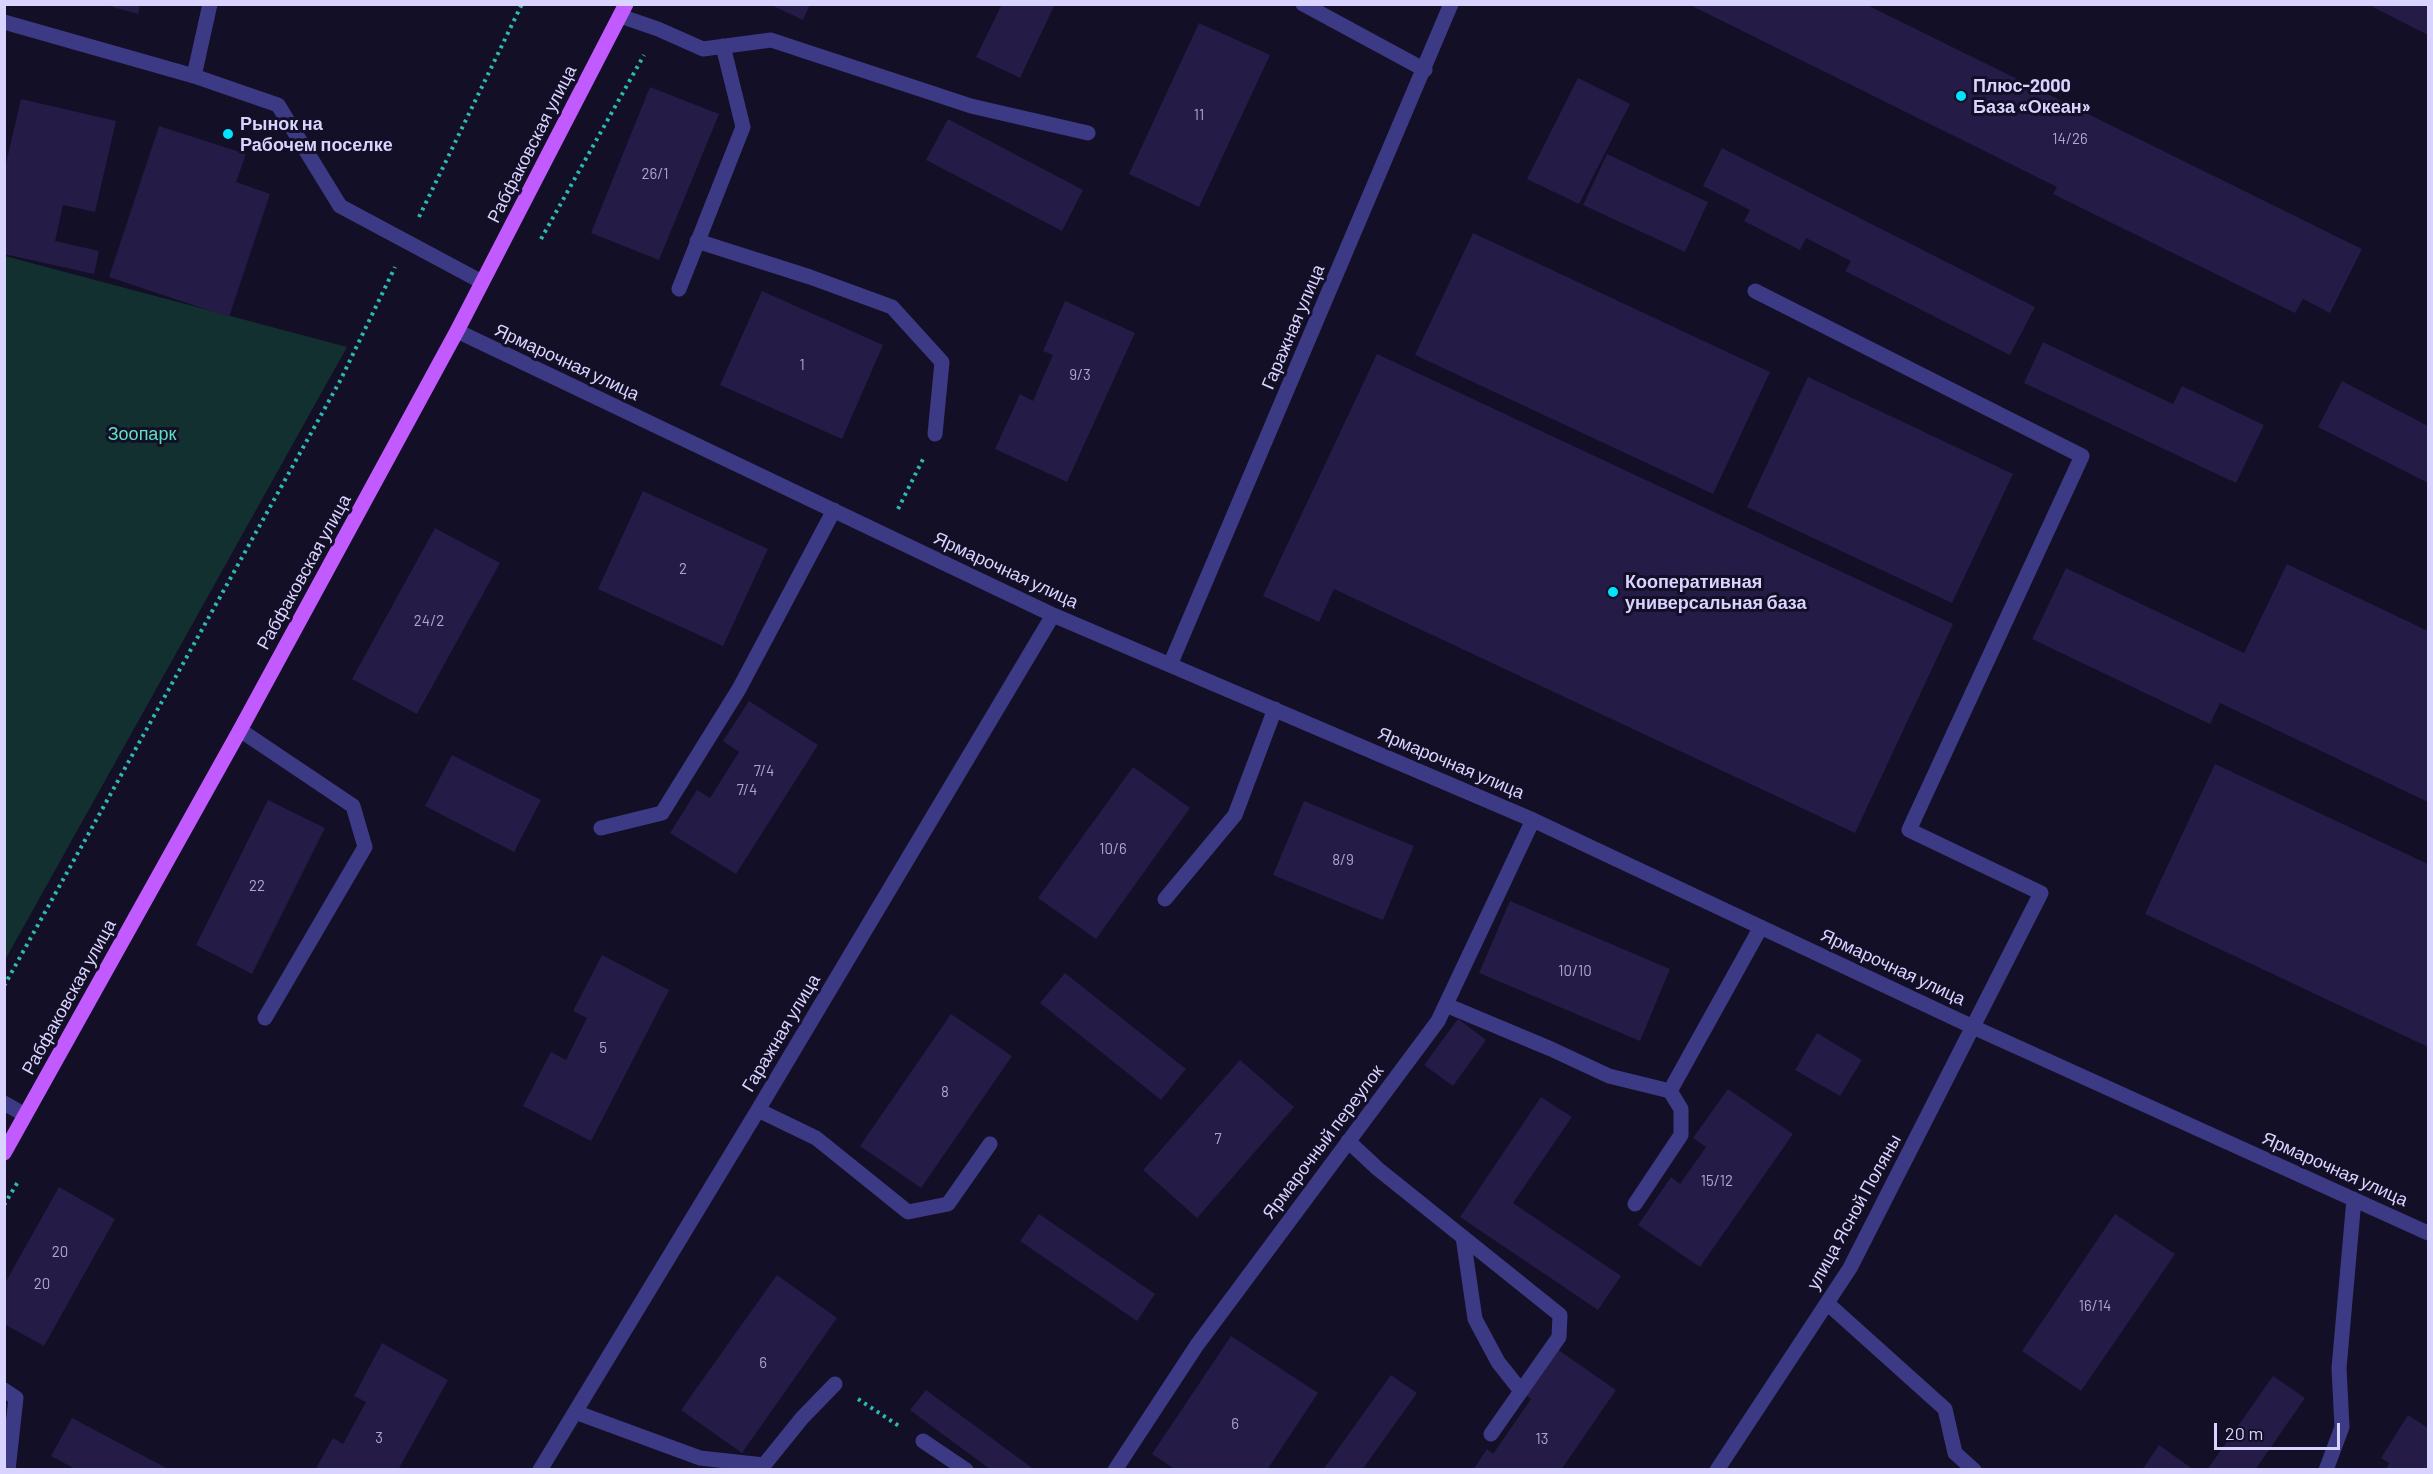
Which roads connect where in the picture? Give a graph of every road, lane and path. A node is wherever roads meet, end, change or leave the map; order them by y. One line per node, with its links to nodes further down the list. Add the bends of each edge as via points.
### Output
1 (210, 4): 9 (street)
2 (522, 4): 11 (path)
3 (1303, 4): 8 (street)
4 (1451, 4): 8 (street, Гаражная улица)
5 (623, 10): 7 (street, via 703,49); 13 (main road, Рабфаковская улица)
6 (4, 22): 9 (street)
7 (723, 46): 10 (street, via 771,40 971,106); 12 (street, via 743,127)
8 (1425, 70): 21 (street, Гаражная улица)
9 (194, 76): 11 (street, via 278,105 340,206)
10 (1088, 133)
11 (408, 241): 13 (street); 28 (path, via 340,381)
12 (697, 242): 14 (street); 17 (street, via 892,307 942,362)
13 (482, 282): 16 (main road, Рабфаковская улица)
14 (678, 289)
15 (1755, 291): 31 (street, улица Ясной Поляны, via 2082,456 1909,830 2041,893)
16 (457, 332): 18 (street, Ярмарочная улица); 23 (main road, Рабфаковская улица)
17 (935, 434): 19 (path)
18 (834, 510): 19 (street, Ярмарочная улица); 25 (street, via 739,689 662,813)
19 (886, 534): 20 (street, Ярмарочная улица)
20 (1053, 615): 21 (street, Ярмарочная улица); 34 (street, Гаражная улица)
21 (1170, 665): 22 (street, Ярмарочная улица)
22 (1275, 709): 24 (street, Ярмарочная улица); 26 (street, via 1235,815)
23 (240, 730): 30 (street, via 353,806 365,848); 35 (main road, Рабфаковская улица)
24 (1533, 820): 27 (street, Ярмарочная улица); 29 (street, Ярмарочный переулок)
25 (601, 828)
26 (1165, 899)
27 (1761, 927): 31 (street, Ярмарочная улица); 32 (street)
28 (4, 986)
29 (1446, 1005): 32 (street, via 1609,1076); 36 (street, Ярмарочный переулок)
30 (265, 1018)
31 (1973, 1027): 39 (street, Ярмарочная улица); 43 (street, улица Ясной Поляны, via 1850,1268)
32 (1670, 1091): 40 (street, via 1681,1109 1681,1135)
33 (4, 1103): 35 (street)
34 (758, 1110): 37 (street, via 816,1138 908,1212 948,1204); 47 (street, Гаражная улица)
35 (26, 1114): 38 (main road, Рабфаковская улица)
36 (1348, 1141): 42 (street); 53 (street, Ярмарочный переулок, via 1197,1344)
37 (990, 1144)
38 (4, 1152)
39 (2354, 1199): 41 (street, Ярмарочная улица); 56 (street, via 2339,1368 2342,1427)
40 (1635, 1204)
41 (2428, 1233)
42 (1462, 1238): 46 (street, via 1475,1319 1498,1362); 46 (street, via 1560,1315 1559,1337)
43 (1827, 1303): 54 (street, улица Ясной Поляны); 55 (street, via 1945,1409 1955,1453)
44 (835, 1384): 47 (street, via 764,1466 700,1458); 49 (path)
45 (4, 1390): 50 (street, via 16,1398)
46 (1521, 1391): 48 (street)
47 (575, 1412): 51 (street, Гаражная улица)
48 (1491, 1434)
49 (923, 1441): 52 (street)
50 (8, 1470)
51 (540, 1470)
52 (966, 1470)
53 (1115, 1470)
54 (1717, 1470)
55 (1974, 1470)
56 (2326, 1470)

